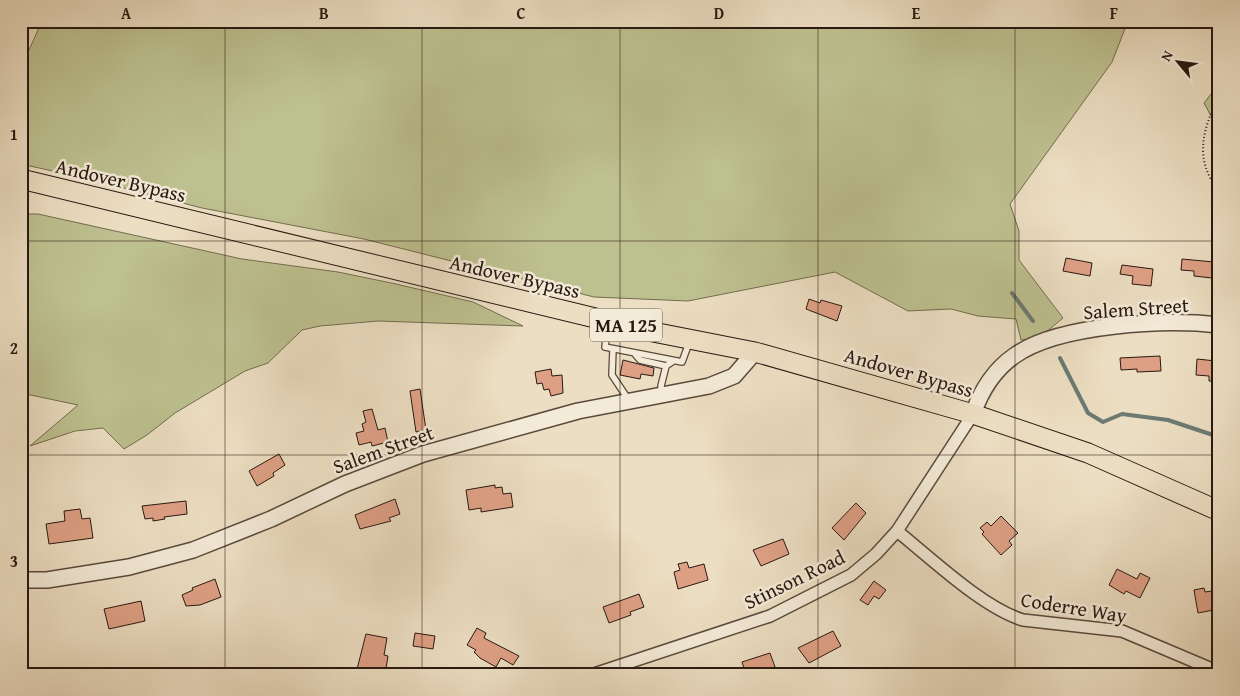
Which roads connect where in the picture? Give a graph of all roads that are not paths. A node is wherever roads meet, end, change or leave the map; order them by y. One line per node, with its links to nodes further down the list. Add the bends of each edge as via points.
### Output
1 (21, 179): 2 (main road, Andover Bypass / MA 125)
2 (609, 321): 4 (main road, Andover Bypass / MA 125); 5 (lane, via 604,347)
3 (1219, 325): 12 (street, Salem Street, via 1181,322 1089,329 1039,344 1015,355 1002,366 980,394)
4 (690, 340): 6 (main road, Andover Bypass / MA 125); 8 (lane, via 682,362)
5 (613, 349): 7 (lane); 11 (lane, via 612,376)
6 (755, 352): 10 (street, Salem Street, via 734,376 709,386); 12 (main road, Andover Bypass / MA 125)
7 (635, 354): 8 (lane, via 643,352); 9 (lane, via 640,360)
8 (672, 362): 9 (lane)
9 (666, 366): 10 (lane, via 661,386)
10 (663, 396): 11 (street, Salem Street)
11 (629, 402): 15 (street, Salem Street, via 526,424 424,454 345,484 271,519 193,550 129,567 47,580)
12 (973, 414): 13 (main road, Andover Bypass / MA 125, via 1088,453); 14 (street, Stinson Road)
13 (1219, 511)
14 (898, 531): 17 (street, Coderre Way, via 1009,616 1122,631); 19 (street, Stinson Road, via 851,575 770,616)
15 (21, 580)
16 (1219, 661): 17 (street)
17 (1207, 667): 18 (street, Coderre Way)
18 (1219, 672)
19 (590, 675)

